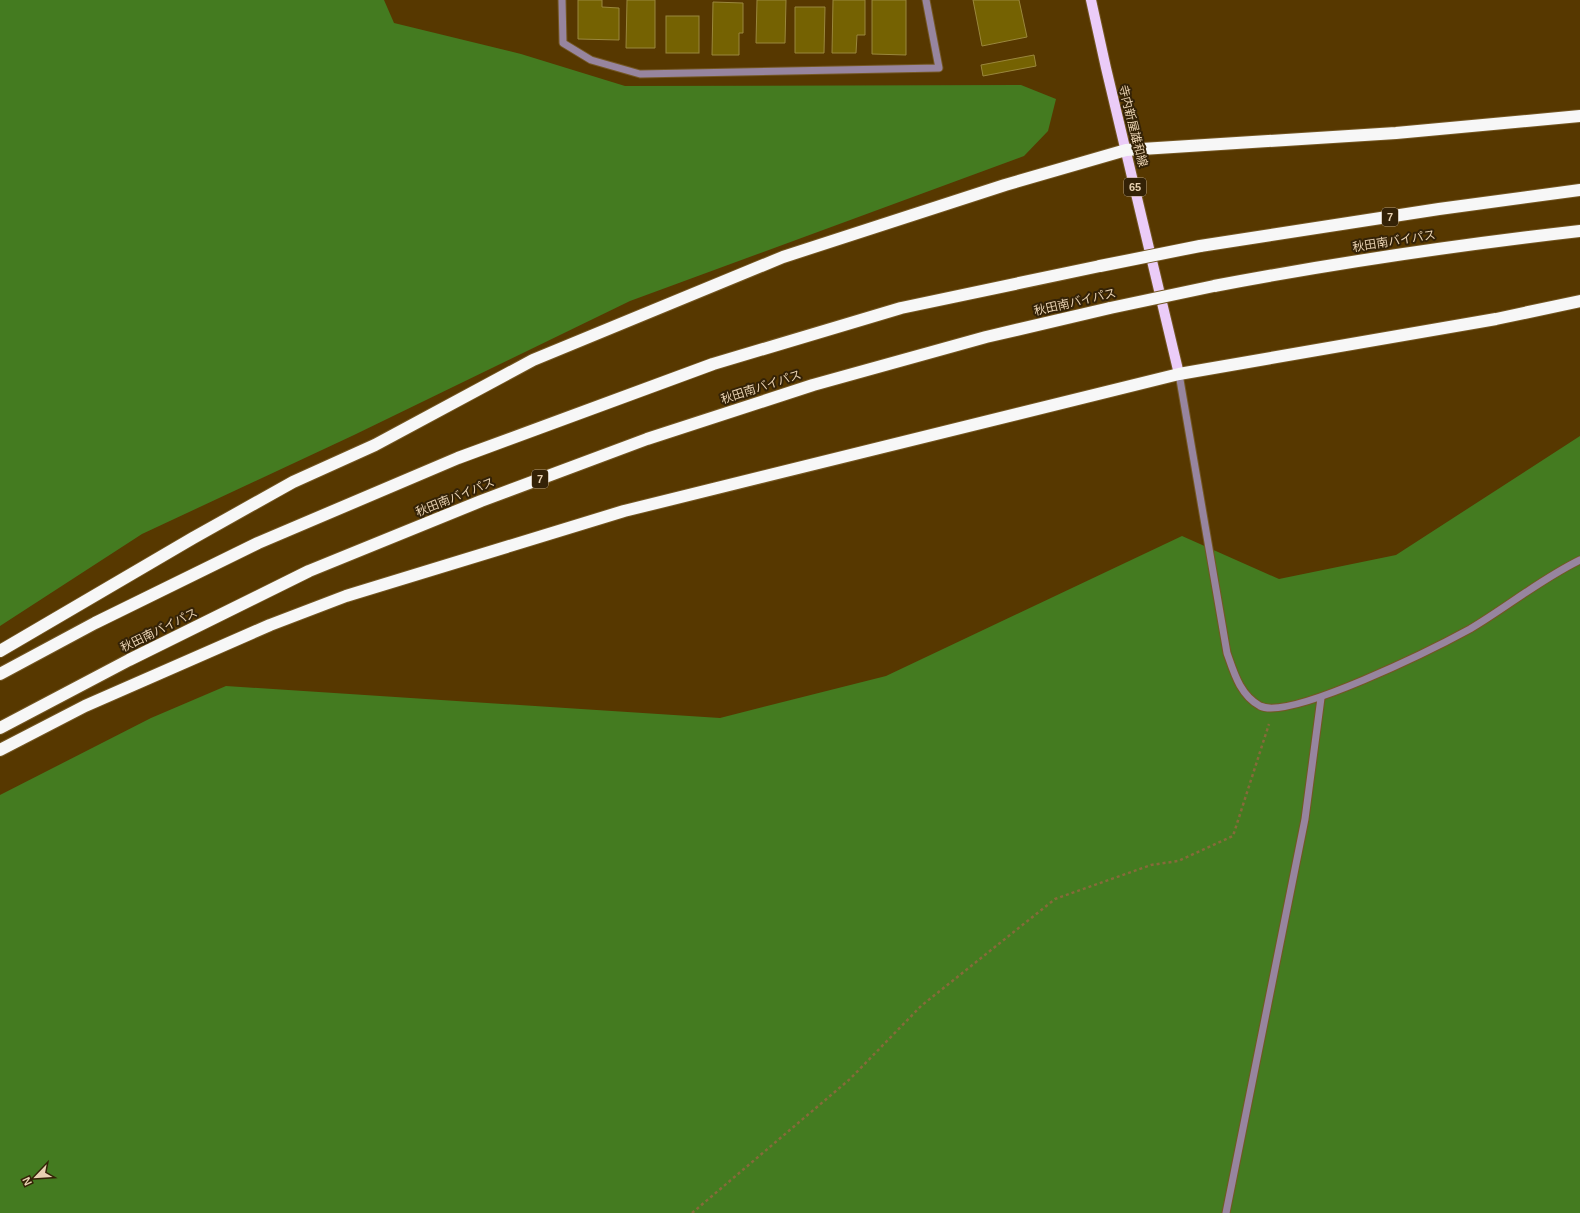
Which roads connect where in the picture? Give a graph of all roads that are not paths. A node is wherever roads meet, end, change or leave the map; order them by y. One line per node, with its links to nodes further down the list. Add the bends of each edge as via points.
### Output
1 (562, 0): 2 (street, via 563,43 591,60 640,74 939,68)
2 (926, 0)
3 (1091, 0): 5 (main road, 寺内新屋雄和線 / 65)
4 (1580, 116): 5 (highway, via 1396,133)
5 (1126, 150): 9 (main road, 寺内新屋雄和線 / 65); 11 (highway, via 1005,185 783,258 533,360 375,445 292,482)
6 (1580, 190): 12 (highway, 秋田南バイパス / 7, bridge, via 1200,246 1100,266 901,308 713,364 481,450 258,543 95,623)
7 (1580, 231): 14 (highway, 秋田南バイパス / 7, bridge, via 1480,242 1214,286 986,337 813,384 647,438 481,501 309,571 129,660)
8 (1580, 300): 9 (highway, via 1496,319)
9 (1179, 374): 13 (street, via 1227,653 1244,692 1260,706 1274,709); 15 (highway, via 624,510 346,596 270,625 85,706)
10 (1580, 560): 13 (street, via 1469,629 1363,681)
11 (0, 651)
12 (0, 674)
13 (1321, 698): 16 (street, via 1305,819)
14 (0, 728)
15 (0, 750)
16 (1226, 1213)

